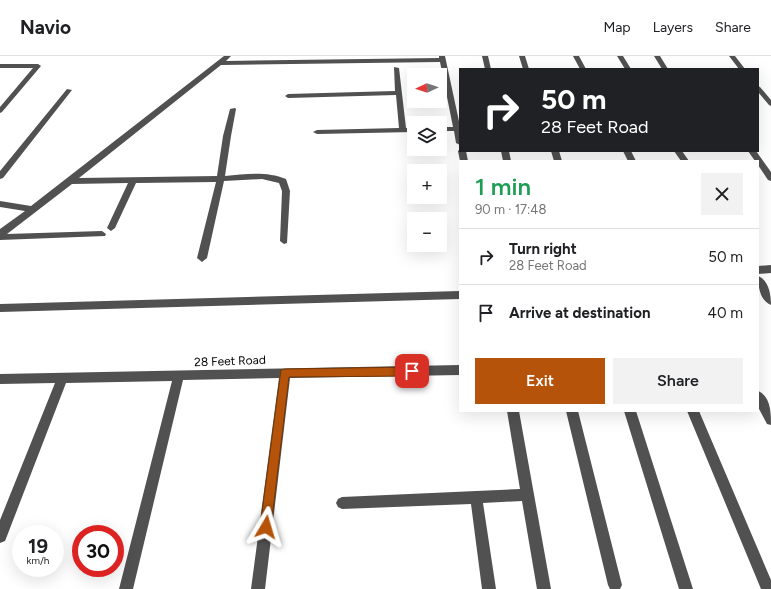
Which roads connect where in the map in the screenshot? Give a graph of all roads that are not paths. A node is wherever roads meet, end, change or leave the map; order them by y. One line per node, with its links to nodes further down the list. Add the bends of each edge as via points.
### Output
1 (228, 56): 9 (street)
2 (485, 56): 12 (street)
3 (522, 56): 13 (street)
4 (576, 56): 14 (street)
5 (620, 56): 15 (street)
6 (657, 56): 16 (street)
7 (732, 56): 17 (street)
8 (443, 58): 9 (street); 26 (street)
9 (218, 63): 36 (street)
10 (0, 66): 24 (street, via 38,66)
11 (396, 68): 20 (street)
12 (488, 68)
13 (526, 68)
14 (582, 68)
15 (627, 68)
16 (665, 68)
17 (741, 68)
18 (759, 89): 22 (street)
19 (69, 90): 32 (street)
20 (399, 93): 21 (street); 27 (street)
21 (288, 96)
22 (771, 104)
23 (233, 108): 34 (street)
24 (0, 111)
25 (447, 129): 26 (street)
26 (457, 129): 30 (street)
27 (403, 130): 28 (street); 29 (street)
28 (407, 130)
29 (317, 132)
30 (459, 138)
31 (759, 161): 33 (street)
32 (0, 176)
33 (771, 178)
34 (221, 179): 35 (street); 42 (street, via 267,177 283,181 286,191); 43 (street)
35 (133, 180): 36 (street); 39 (street)
36 (70, 181): 38 (street)
37 (0, 204): 38 (street)
38 (32, 209): 41 (street)
39 (111, 228)
40 (102, 234): 41 (street)
41 (0, 235)
42 (284, 241)
43 (202, 258)
44 (771, 269): 45 (street)
45 (759, 270)
46 (759, 282): 48 (street)
47 (459, 295): 49 (street)
48 (771, 301)
49 (0, 308)
50 (459, 370): 51 (street, 28 Feet Road)
51 (285, 373): 52 (street, 28 Feet Road); 67 (street)
52 (179, 376): 53 (street, 28 Feet Road); 66 (street)
53 (62, 378): 54 (street, 28 Feet Road); 64 (street)
54 (0, 379)
55 (759, 398): 60 (street)
56 (513, 412): 61 (street)
57 (572, 412): 65 (street)
58 (630, 412): 70 (street)
59 (693, 412): 71 (street)
60 (771, 420)
61 (528, 495): 62 (street); 69 (street)
62 (476, 497): 63 (street); 68 (street)
63 (342, 503)
64 (0, 536)
65 (614, 585)
66 (126, 589)
67 (258, 589)
68 (489, 589)
69 (544, 589)
70 (686, 589)
71 (768, 589)

